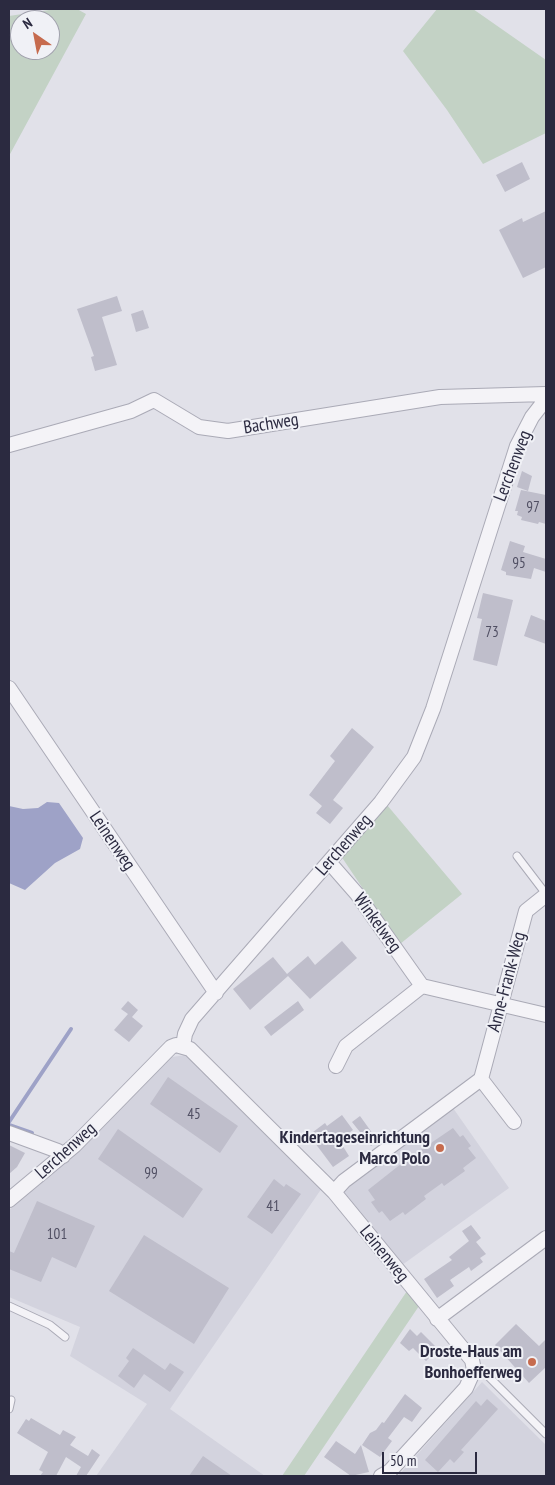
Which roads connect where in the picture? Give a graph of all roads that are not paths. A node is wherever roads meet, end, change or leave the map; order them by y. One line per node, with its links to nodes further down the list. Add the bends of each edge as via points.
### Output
1 (546, 394): 3 (street, Bachweg, via 440,396 228,432 199,427 154,400 130,411)
2 (546, 399): 6 (street, Lerchenweg, via 517,446 433,709 414,758)
3 (9, 445)
4 (9, 688): 9 (street, Leinenweg)
5 (517, 856): 7 (lane, Anne-Frank-Weg)
6 (329, 862): 8 (street, Winkelweg, via 357,894); 9 (street, Lerchenweg)
7 (546, 895): 10 (street, Anne-Frank-Weg, via 526,911)
8 (422, 986): 10 (street); 13 (street, via 346,1046)
9 (216, 993): 12 (street, Lerchenweg, via 192,1019)
10 (501, 1003): 11 (street); 14 (street, Anne-Frank-Weg)
11 (546, 1015)
12 (183, 1046): 17 (street, Lerchenweg, via 176,1044 171,1047); 18 (street, Leinenweg, via 190,1049)
13 (336, 1066)
14 (481, 1079): 15 (street); 18 (street)
15 (514, 1122)
16 (9, 1133): 17 (street)
17 (63, 1156): 19 (street, Lerchenweg)
18 (334, 1192): 22 (street, Leinenweg)
19 (9, 1200)
20 (546, 1238): 22 (street)
21 (9, 1306): 23 (lane, via 50,1325)
22 (437, 1319): 24 (street, Leinenweg, via 472,1360)
23 (65, 1337)
24 (474, 1370): 27 (lane, via 486,1374); 28 (street, via 466,1388 390,1472)
25 (11, 1400): 26 (lane)
26 (9, 1409)
27 (546, 1434)
28 (381, 1476)

